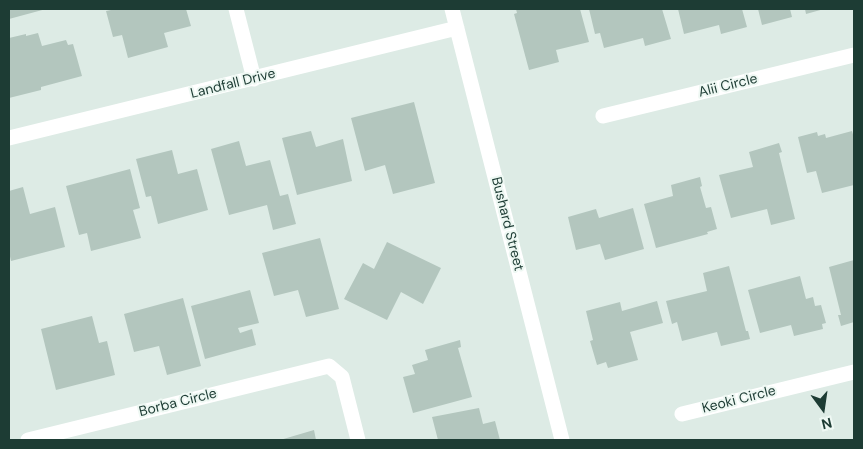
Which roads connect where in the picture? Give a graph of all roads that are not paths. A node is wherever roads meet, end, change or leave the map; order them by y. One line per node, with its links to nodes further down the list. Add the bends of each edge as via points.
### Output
1 (236, 9): 5 (street)
2 (452, 9): 3 (street, Bushard Street)
3 (457, 28): 5 (street, Landfall Drive); 12 (street, Bushard Street)
4 (854, 55): 6 (street, Alii Circle)
5 (254, 79): 7 (street, Landfall Drive)
6 (603, 116)
7 (9, 138)
8 (854, 372): 9 (street, Keoki Circle)
9 (682, 414)
10 (28, 440): 11 (street, Borba Circle, via 329,366 342,377)
11 (358, 440)
12 (562, 440)

